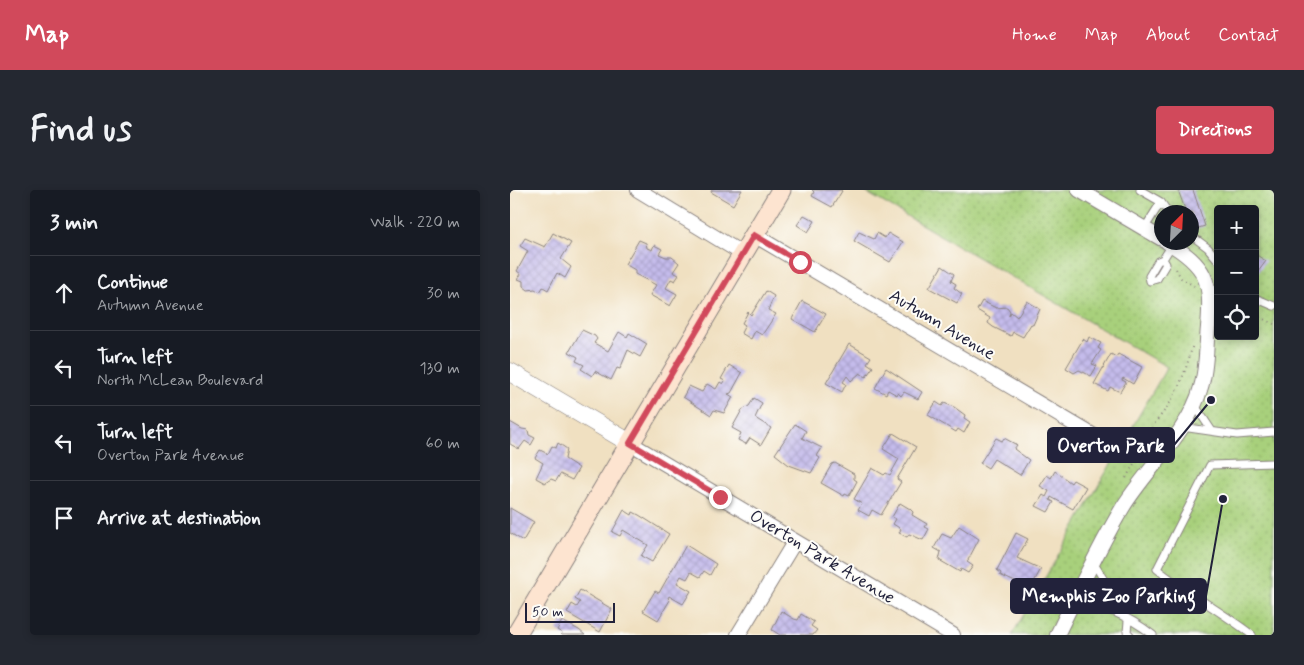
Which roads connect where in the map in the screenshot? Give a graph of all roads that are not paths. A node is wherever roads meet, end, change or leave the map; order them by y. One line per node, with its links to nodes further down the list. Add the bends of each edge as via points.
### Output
1 (638, 190): 13 (street)
2 (780, 190): 8 (main road)
3 (1078, 190): 7 (street)
4 (1140, 190): 5 (lane)
5 (1161, 202): 6 (lane); 7 (lane)
6 (1163, 205)
7 (1144, 229): 9 (street)
8 (754, 235): 13 (main road); 24 (street, Autumn Avenue)
9 (1154, 235)
10 (1199, 241): 14 (lane)
11 (1165, 250): 15 (lane)
12 (1180, 250): 19 (street, via 1200,269 1210,303 1203,380)
13 (743, 254): 23 (main road)
14 (1214, 255)
15 (1163, 259)
16 (1259, 300): 17 (lane)
17 (1274, 306)
18 (510, 372): 23 (street, Overton Park Avenue)
19 (1194, 404): 20 (street); 21 (lane)
20 (1182, 427): 21 (lane); 27 (street, via 1124,507)
21 (1212, 431): 22 (lane, via 1237,435)
22 (1274, 432)
23 (630, 443): 26 (street, Overton Park Avenue); 31 (main road)
24 (1111, 446)
25 (1274, 463): 37 (lane, via 1210,465 1157,569)
26 (795, 541): 32 (street); 33 (street, Overton Park Avenue)
27 (1093, 562): 28 (street); 29 (lane, via 1115,598)
28 (1073, 602): 29 (lane); 34 (street)
29 (1120, 614): 30 (lane)
30 (1128, 620): 35 (lane, via 1127,632); 36 (lane, via 1137,622)
31 (516, 635)
32 (738, 635)
33 (953, 635)
34 (1057, 635)
35 (1130, 635)
36 (1153, 635)
37 (1252, 635)

